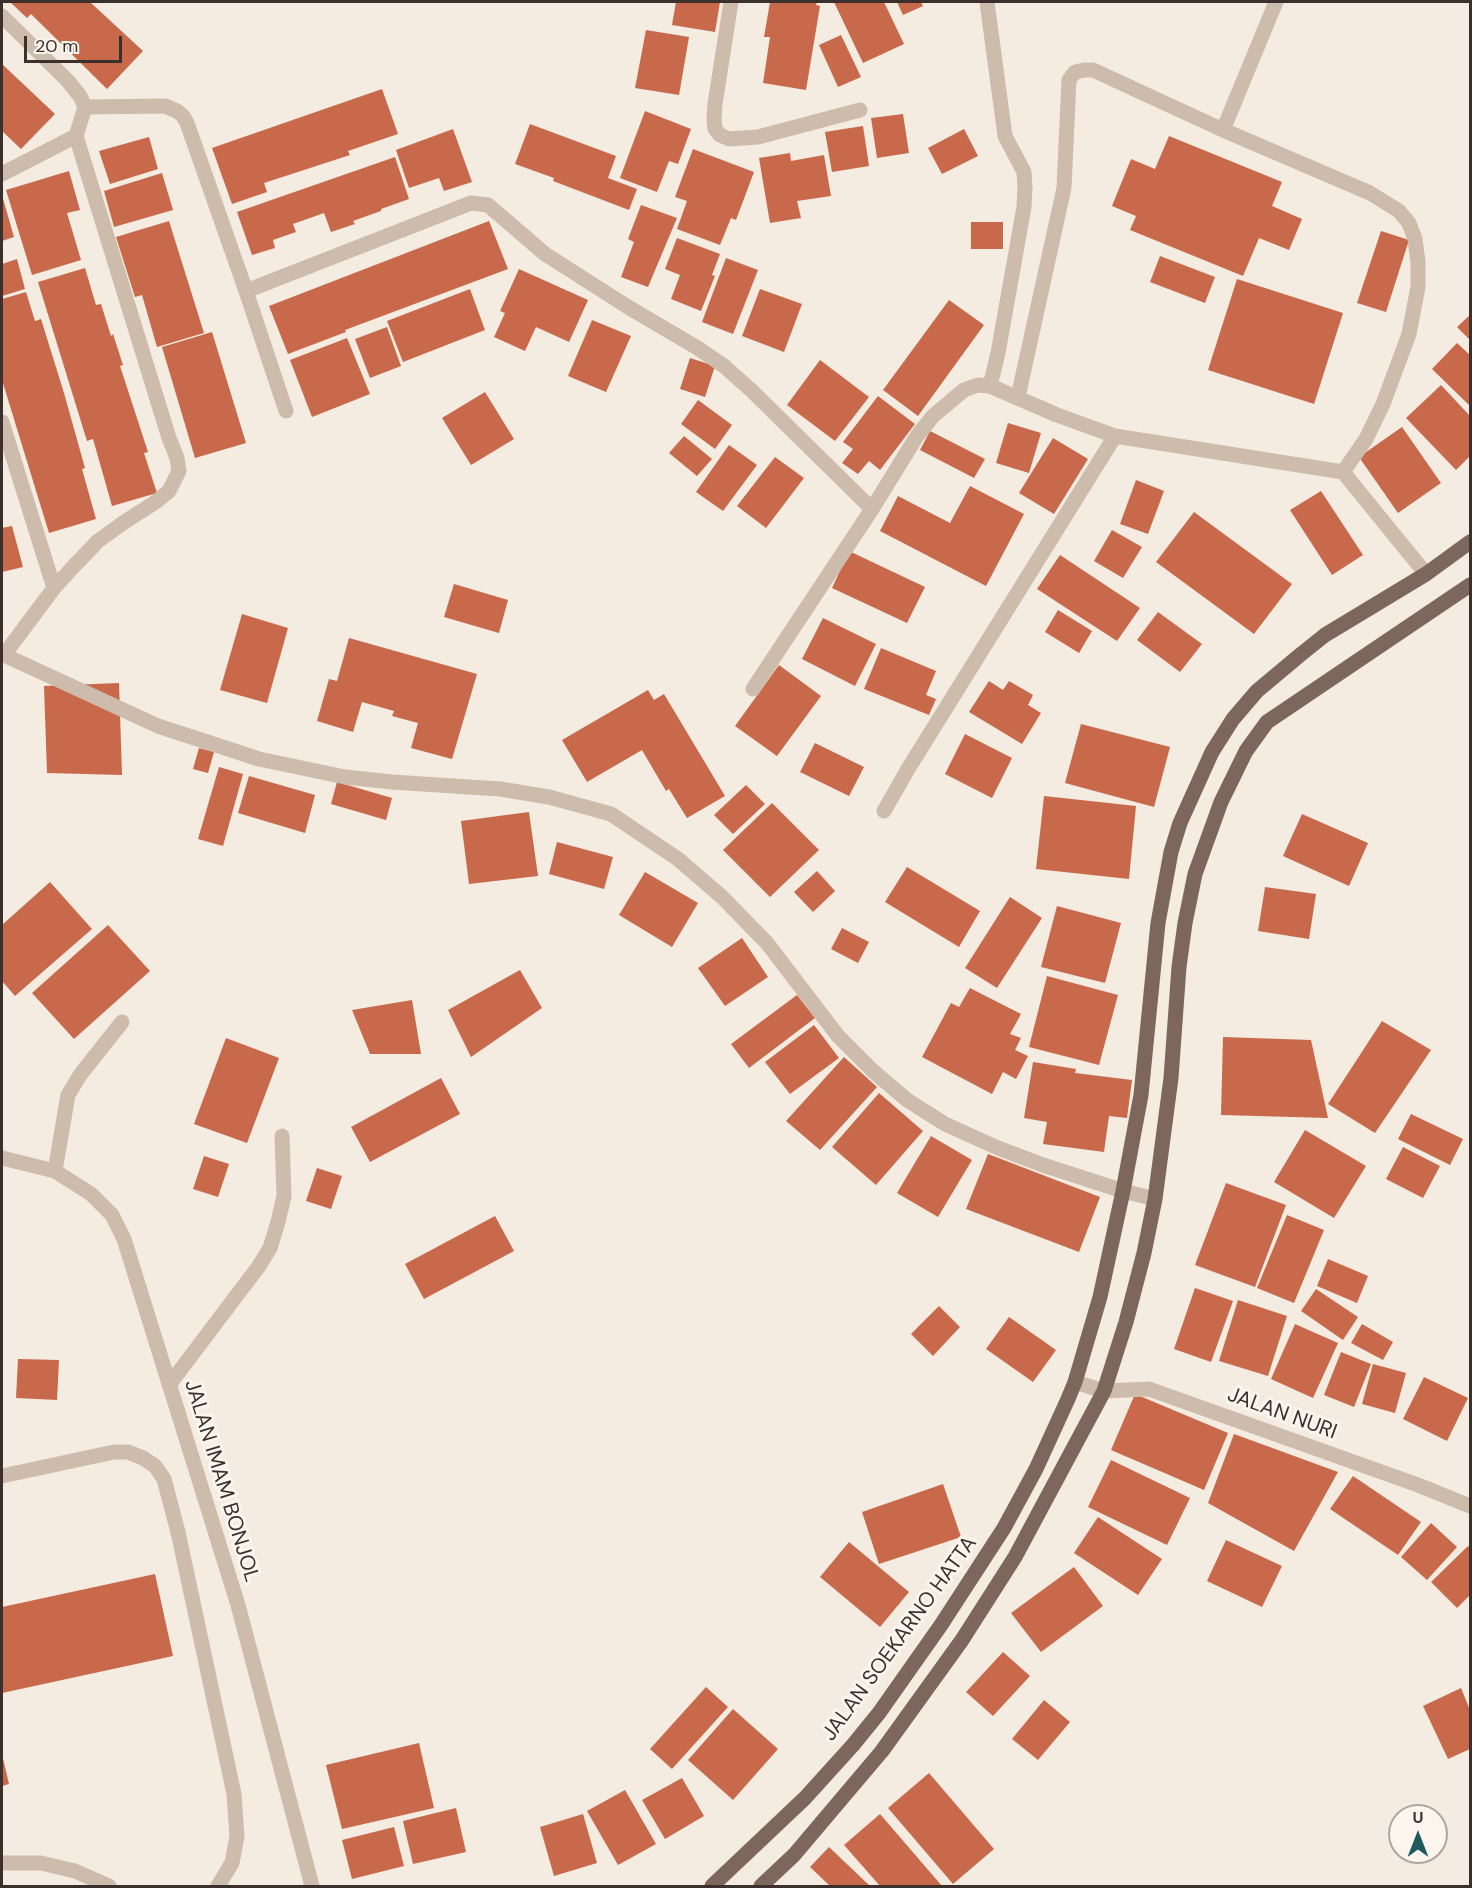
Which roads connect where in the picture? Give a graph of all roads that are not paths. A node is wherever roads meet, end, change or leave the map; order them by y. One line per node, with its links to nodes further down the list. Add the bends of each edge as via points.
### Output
1 (731, 2): 6 (street, via 715,104 715,129 720,135 729,139 758,137)
2 (987, 2): 11 (street, via 1005,136 1024,172 1025,187)
3 (1276, 2): 7 (street)
4 (2, 16): 5 (street, via 68,81)
5 (85, 107): 8 (street); 10 (street, via 165,106 183,116)
6 (860, 110)
7 (1223, 130): 12 (street, via 1094,70 1076,72 1069,80 1064,188); 16 (street, via 1370,194 1399,211 1415,239 1418,287 1409,334 1370,430)
8 (76, 136): 9 (street); 21 (street, via 178,471 169,491 98,541)
9 (2, 174)
10 (246, 291): 13 (street); 17 (street, via 471,203 488,205 545,254 724,366)
11 (990, 386): 12 (street); 17 (street, via 964,390 933,416)
12 (1018, 397): 15 (street)
13 (286, 411)
14 (2, 422): 21 (street)
15 (1115, 436): 16 (street); 24 (street)
16 (1343, 472): 19 (street)
17 (872, 509): 23 (street)
18 (1470, 542): 19 (main road, JALAN SOEKARNO HATTA)
19 (1426, 574): 29 (main road, JALAN SOEKARNO HATTA, via 1325,635 1257,691 1212,752 1180,823 1166,873 1141,1095)
20 (1470, 585): 30 (main road, via 1267,722 1246,751 1221,802 1195,874 1185,923)
21 (54, 588): 22 (street)
22 (3, 655): 29 (street, via 158,726 259,759 345,777 500,789 611,814 678,859 722,897 767,943 838,1036 907,1100 945,1124 998,1148)
23 (753, 689)
24 (884, 811)
25 (122, 1022): 28 (street, via 68,1095)
26 (282, 1136): 32 (street, via 284,1196 270,1248)
27 (2, 1158): 28 (street, JALAN IMAM BONJOL)
28 (55, 1171): 32 (street, JALAN IMAM BONJOL, via 91,1194 112,1215 124,1239)
29 (1123, 1191): 30 (street); 31 (main road, JALAN SOEKARNO HATTA, via 1107,1270)
30 (1155, 1199): 33 (main road, via 1126,1322)
31 (1076, 1382): 33 (street, JALAN NURI); 40 (main road, JALAN SOEKARNO HATTA, via 1004,1528 879,1713 805,1798)
32 (169, 1385): 39 (street, JALAN IMAM BONJOL, via 238,1605)
33 (1104, 1391): 35 (street, JALAN NURI, via 1149,1389); 41 (main road, via 1015,1557 962,1640 882,1751 794,1855)
34 (2, 1476): 38 (street, via 128,1452 155,1466 164,1479 234,1794 237,1836 232,1863)
35 (1470, 1506)
36 (2, 1863): 37 (street, via 40,1863 75,1871)
37 (109, 1887)
38 (218, 1887)
39 (312, 1887)
40 (712, 1887)
41 (761, 1887)

